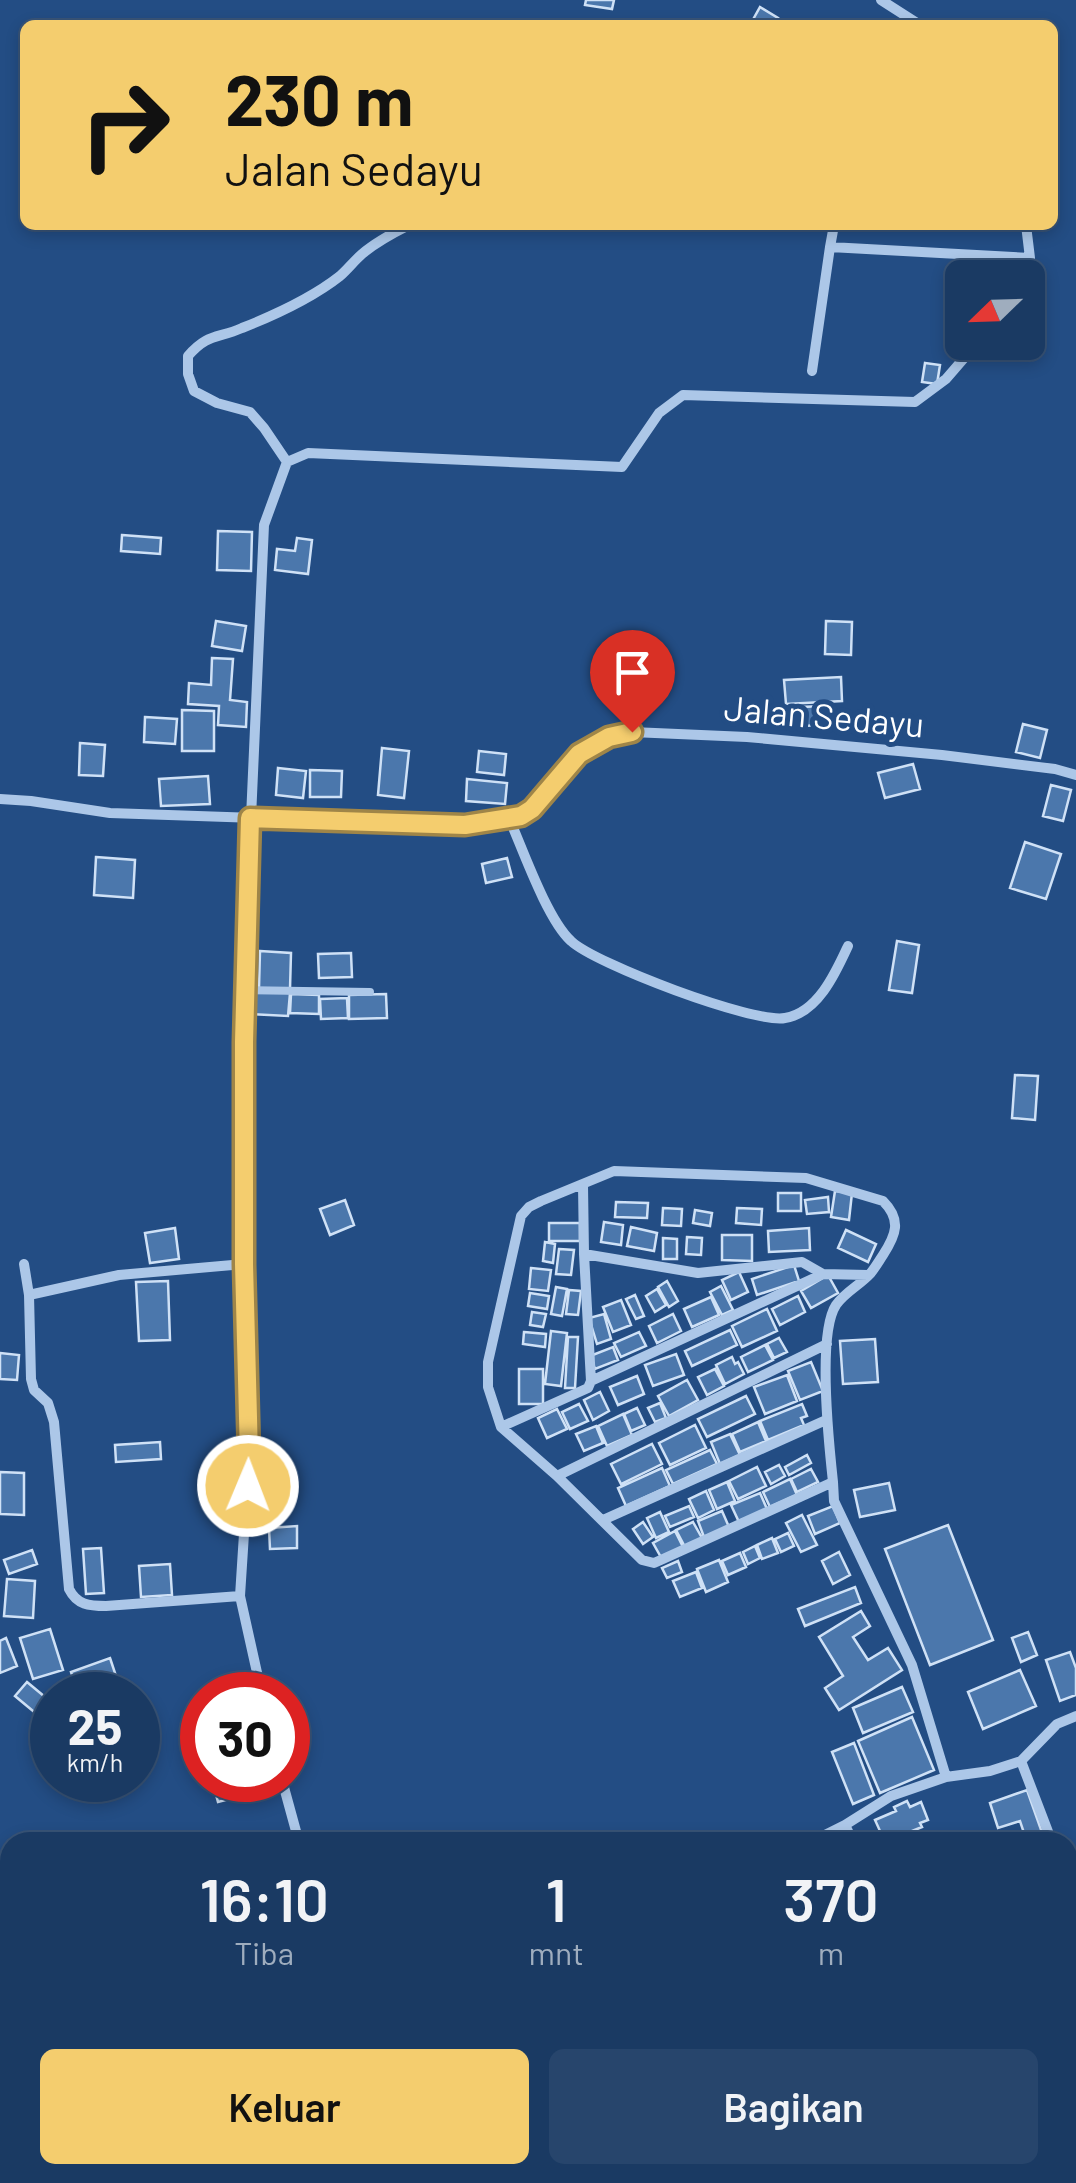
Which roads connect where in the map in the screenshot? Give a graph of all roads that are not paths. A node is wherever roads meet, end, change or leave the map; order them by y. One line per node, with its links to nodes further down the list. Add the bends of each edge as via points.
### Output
1 (880, 0): 2 (street)
2 (912, 20)
3 (400, 230): 10 (street, via 306,298 214,335 188,356 194,391 250,412)
4 (833, 230): 6 (street)
5 (1027, 230): 7 (street)
6 (830, 247): 7 (street); 9 (street)
7 (1030, 258)
8 (962, 360): 10 (street, via 914,402 683,395 659,413 622,467 308,453)
9 (812, 370)
10 (287, 462): 13 (street, via 264,525)
11 (1076, 775): 14 (street, Jalan Sedayu, via 903,751 632,732 579,754 532,809)
12 (0, 799): 13 (street, Jalan Sedayu, via 110,813)
13 (250, 818): 14 (street, Jalan Sedayu, via 465,825); 16 (street)
14 (509, 818): 15 (street, via 553,918 570,941 652,982 763,1018 787,1018 809,1006 832,979)
15 (848, 946)
16 (246, 990): 17 (lane); 21 (street)
17 (370, 992)
18 (583, 1185): 19 (street); 23 (street, via 614,1170 806,1178 871,1196 891,1209 897,1224); 28 (street, via 521,1216 488,1362)
19 (584, 1254): 22 (street, via 698,1273 802,1262); 26 (street)
20 (24, 1264): 24 (street)
21 (244, 1264): 24 (street, via 119,1275); 32 (street, via 249,1456)
22 (822, 1274): 23 (street); 26 (street)
23 (869, 1275): 25 (street, via 834,1307)
24 (29, 1295): 32 (street, via 31,1378 52,1416 74,1598 106,1606)
25 (828, 1344): 27 (street); 29 (street)
26 (591, 1381): 28 (street)
27 (826, 1420): 30 (street); 31 (street)
28 (501, 1427): 29 (street)
29 (557, 1476): 31 (street)
30 (833, 1482): 31 (street, via 654,1563 642,1560); 36 (street, via 834,1500 912,1665)
31 (603, 1520)
32 (240, 1596): 33 (street)
33 (257, 1672)
34 (1076, 1716): 35 (street, via 1057,1724)
35 (1021, 1761): 36 (street); 42 (street)
36 (946, 1777): 38 (street, via 891,1796)
37 (288, 1802): 39 (street)
38 (845, 1825): 40 (street); 41 (street)
39 (296, 1832)
40 (831, 1832)
41 (848, 1832)
42 (1048, 1832)

